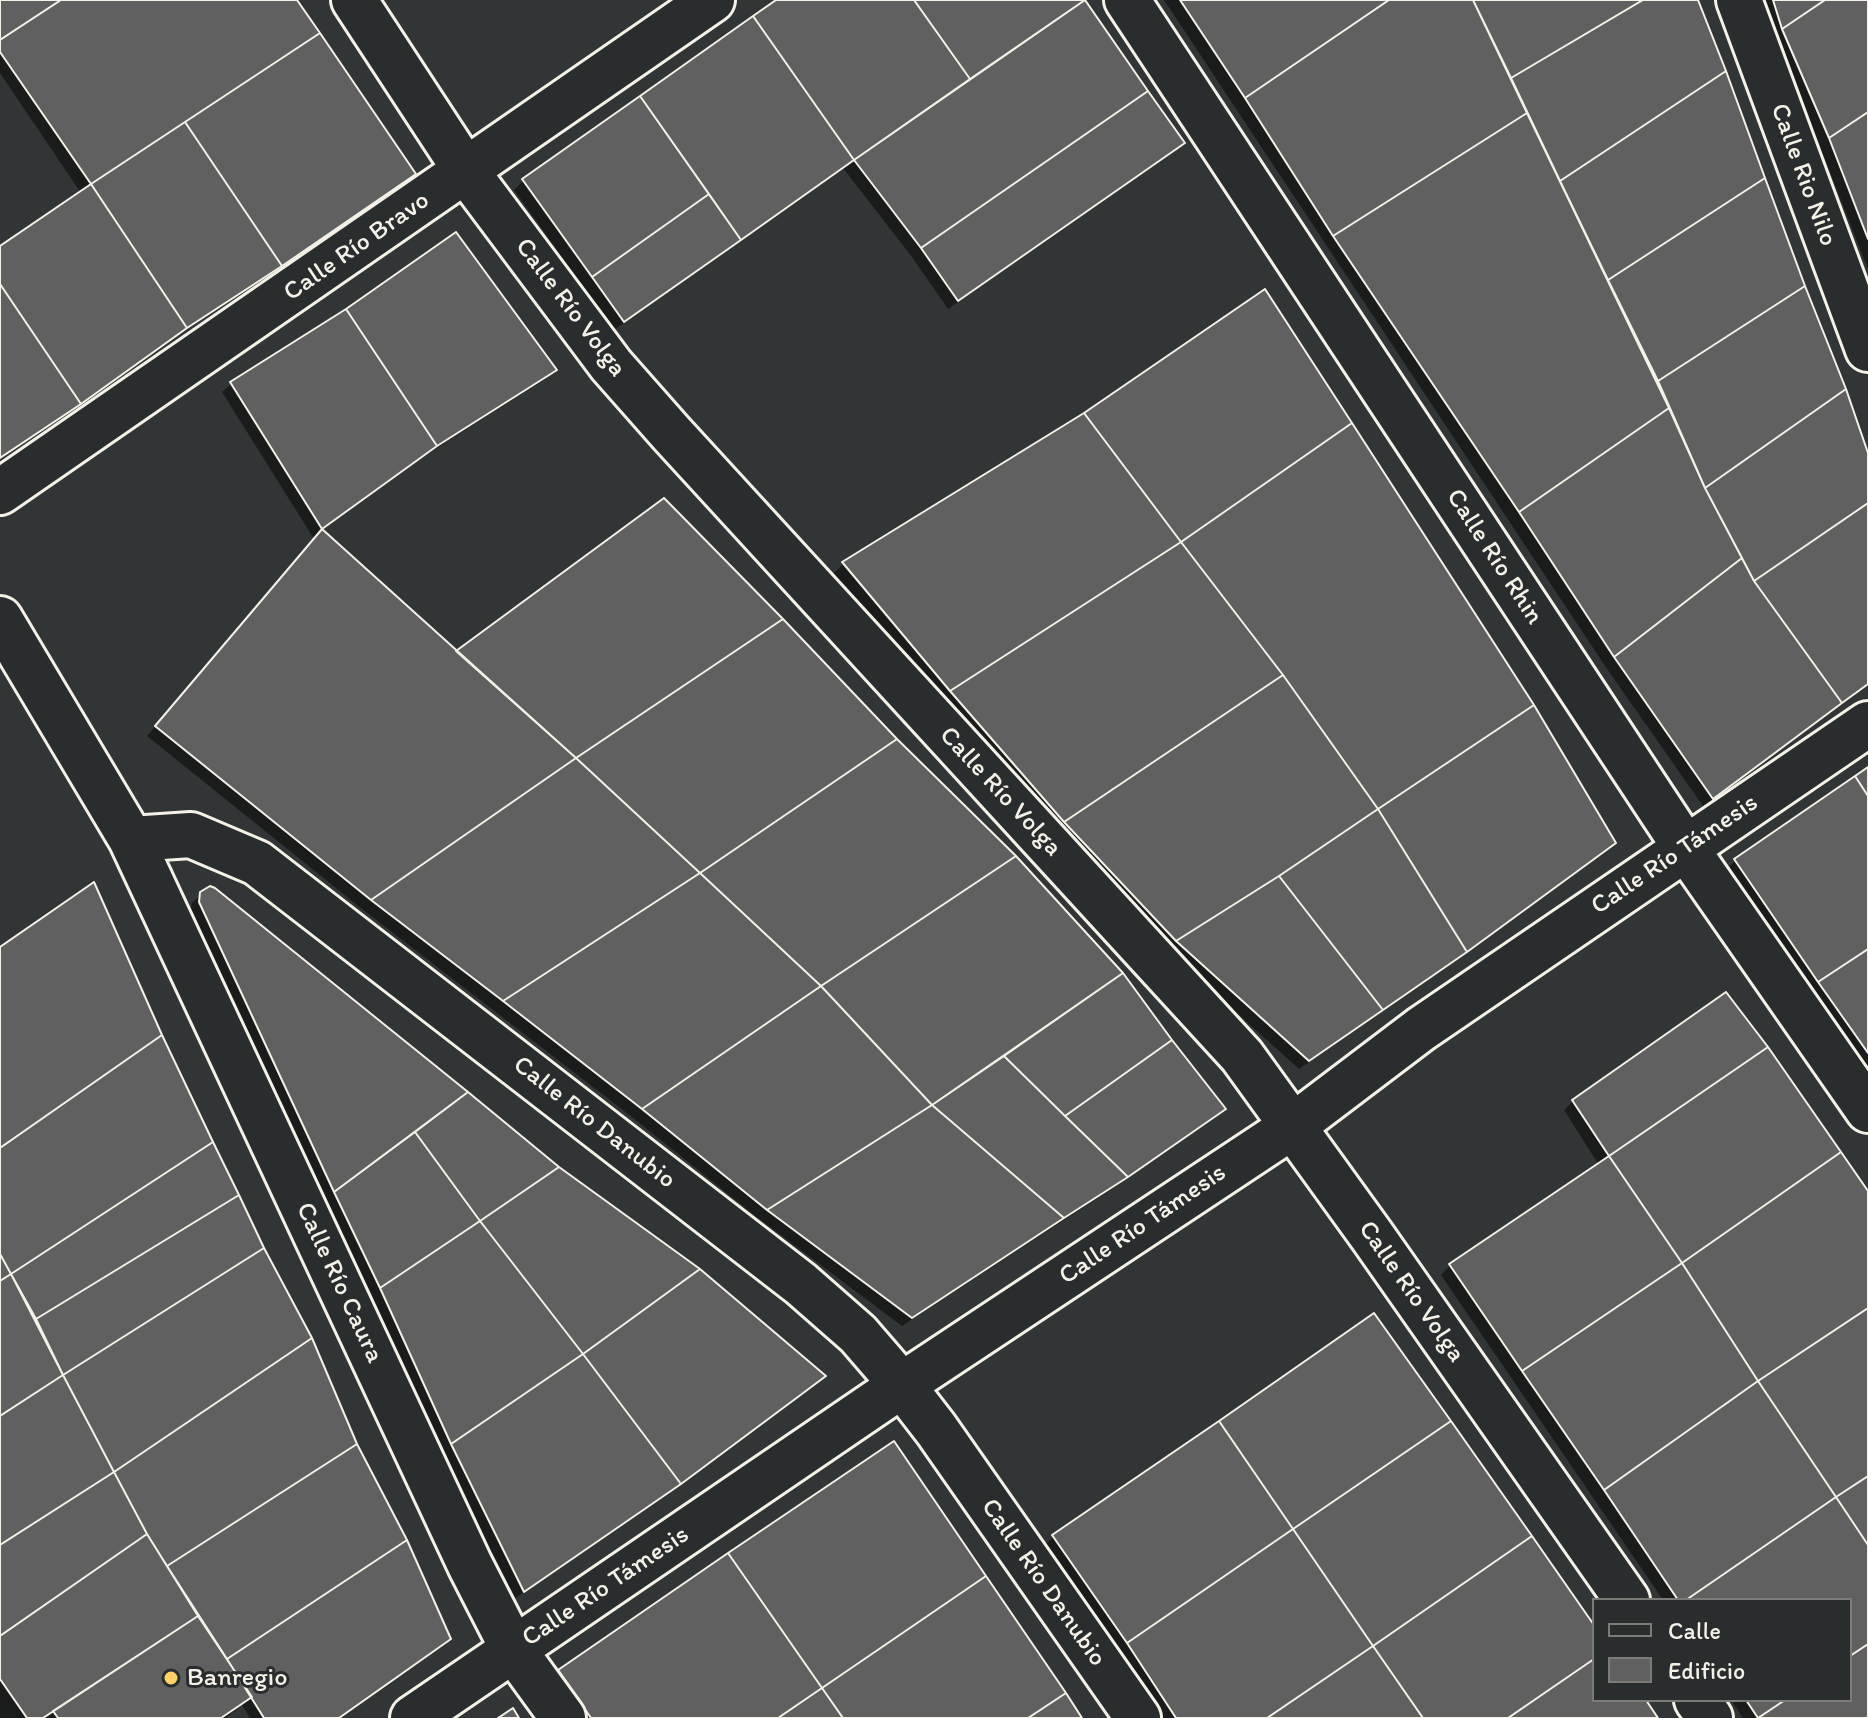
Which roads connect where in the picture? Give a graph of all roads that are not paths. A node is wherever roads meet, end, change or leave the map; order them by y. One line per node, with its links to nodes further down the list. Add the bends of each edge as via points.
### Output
1 (354, 0): 5 (street, Calle Río Volga)
2 (712, 0): 5 (street, Calle Río Bravo)
3 (1127, 0): 11 (street, Calle Río Rhin)
4 (1739, 0): 6 (street, Calle Rio Nilo)
5 (466, 171): 7 (street, Calle Río Bravo); 13 (street, Calle Río Volga, via 611,365 1242,1056)
6 (1868, 349)
7 (0, 492)
8 (0, 619): 10 (street)
9 (1868, 724): 11 (street, Calle Río Támesis)
10 (131, 839): 14 (street, Calle Río Danubio, via 191,835 257,863 801,1284 858,1334); 16 (street, Calle Río Caura)
11 (1685, 847): 12 (street, Calle Río Rhin); 13 (street, Calle Río Támesis, via 1421,1029)
12 (1868, 1110)
13 (1293, 1126): 14 (street, Calle Río Támesis); 15 (street, Calle Río Volga)
14 (902, 1385): 16 (street, Calle Río Támesis); 19 (street, Calle Río Danubio)
15 (1626, 1598)
16 (513, 1649): 17 (street, Calle Río Támesis); 18 (street, Calle Río Caura)
17 (413, 1718)
18 (563, 1718)
19 (1138, 1718)

